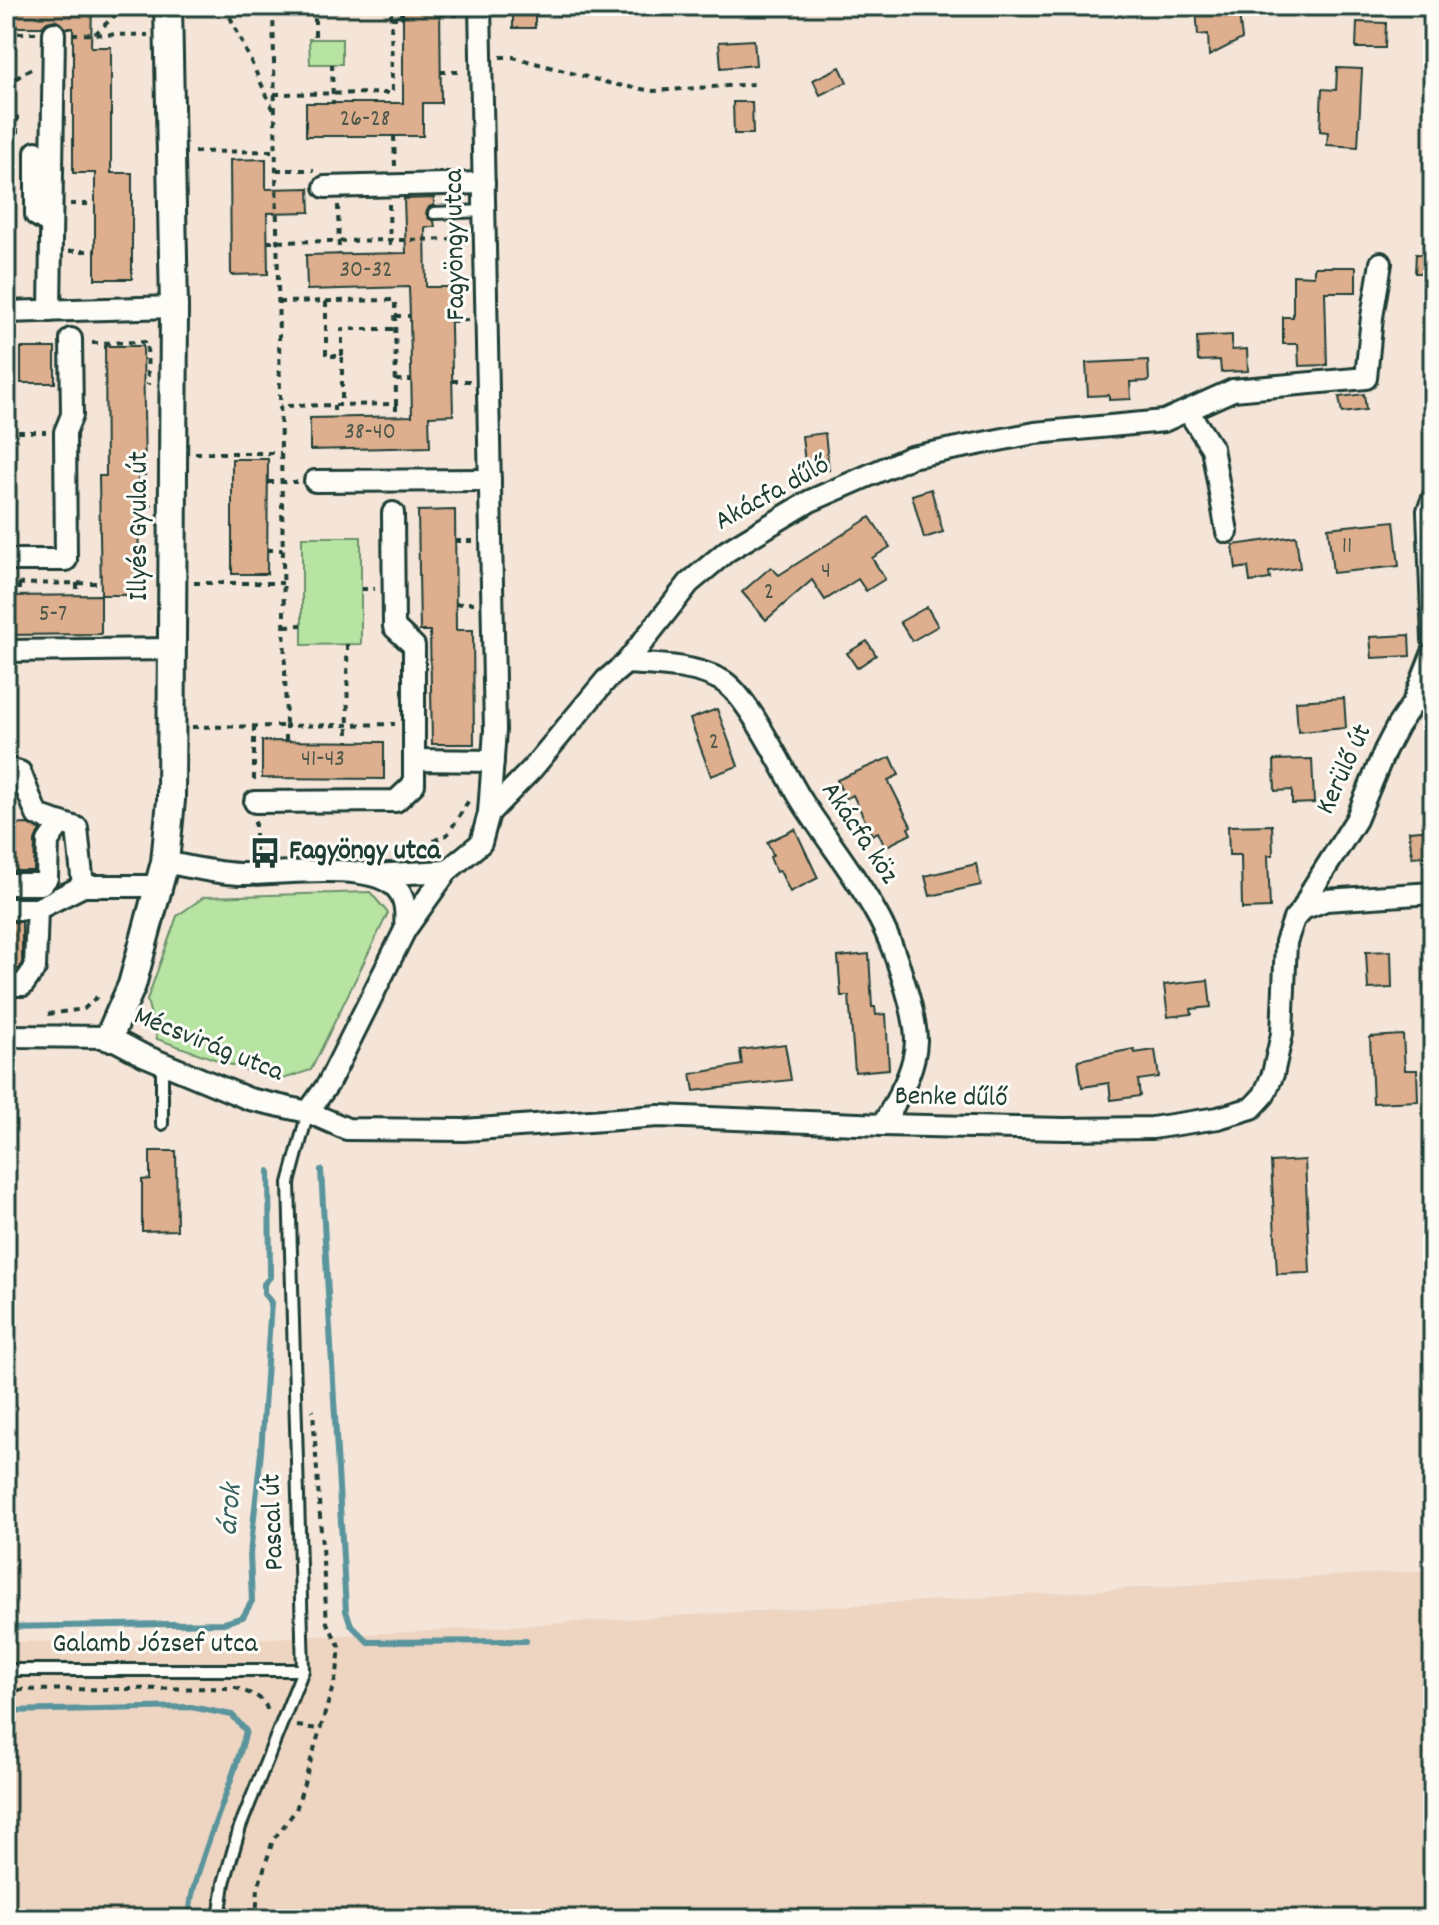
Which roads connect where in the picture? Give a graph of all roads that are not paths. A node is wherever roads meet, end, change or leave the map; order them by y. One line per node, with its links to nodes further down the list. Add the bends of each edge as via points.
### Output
1 (168, 6): 11 (street, Illyés Gyula út)
2 (474, 10): 6 (street, Fagyöngy utca)
3 (54, 33): 9 (street)
4 (36, 152): 9 (street, via 36,215)
5 (328, 181): 6 (street, via 392,177)
6 (484, 183): 7 (street, Fagyöngy utca)
7 (485, 211): 8 (lane); 16 (street, Fagyöngy utca)
8 (434, 213)
9 (51, 224): 12 (street)
10 (1381, 263): 15 (street, Akácfa dűlő, via 1366,378 1233,390)
11 (174, 307): 12 (street); 23 (street, Illyés Gyula út)
12 (50, 311): 13 (street)
13 (6, 312)
14 (71, 339): 21 (street, via 66,560)
15 (1188, 411): 20 (street, via 1212,448); 26 (street, Akácfa dűlő, via 1164,421 1035,433 911,457 810,501 727,551 689,583)
16 (490, 480): 17 (street); 28 (street, Fagyöngy utca, via 495,730)
17 (315, 481)
18 (1433, 498): 22 (street, via 1428,511)
19 (393, 513): 27 (street, via 394,627 414,646)
20 (1227, 532)
21 (6, 560)
22 (1433, 640)
23 (173, 649): 24 (street); 34 (street, Illyés Gyula út, via 171,800)
24 (6, 651)
25 (1433, 652): 41 (street, Kerülő út, via 1356,820)
26 (626, 663): 31 (street, Akácfa dűlő); 49 (street, Akácfa köz, via 699,672 732,687 877,914 894,952 916,1038 913,1067)
27 (414, 760): 28 (street); 30 (street, via 414,784 396,801)
28 (488, 761): 31 (street, Fagyöngy utca)
29 (6, 768): 32 (street, via 20,772 37,815)
30 (255, 802)
31 (489, 813): 33 (street, Fagyöngy utca, via 481,843)
32 (61, 823): 36 (street, via 48,841 47,878 41,884); 37 (street, via 77,828)
33 (447, 871): 35 (street); 42 (street, Fagyöngy utca)
34 (162, 874): 35 (street, via 196,869); 37 (street); 45 (street, Illyés Gyula út, via 132,985)
35 (372, 875): 42 (street, via 401,892)
36 (6, 884)
37 (83, 886): 40 (street)
38 (1433, 893): 41 (street, via 1326,900)
39 (6, 909): 40 (street)
40 (37, 909): 43 (street, via 35,968 23,985)
41 (1303, 909): 49 (street, Benke dűlő, via 1286,942 1282,1034 1273,1074 1252,1108 1152,1128)
42 (405, 930): 47 (street, Mécsvirág utca, via 328,1084)
43 (6, 985)
44 (6, 1036): 45 (street, Mécsvirág utca)
45 (109, 1037): 46 (street, Mécsvirág utca)
46 (162, 1063): 47 (street, Mécsvirág utca, via 249,1099); 48 (lane)
47 (308, 1112): 49 (street, Benke dűlő, via 347,1129 464,1130 659,1116); 51 (lane, Pascal út, via 289,1183)
48 (162, 1124)
49 (883, 1125)
50 (6, 1670): 51 (lane, Galamb József utca)
51 (303, 1670): 52 (lane, Pascal út, via 240,1827)
52 (219, 1919)

